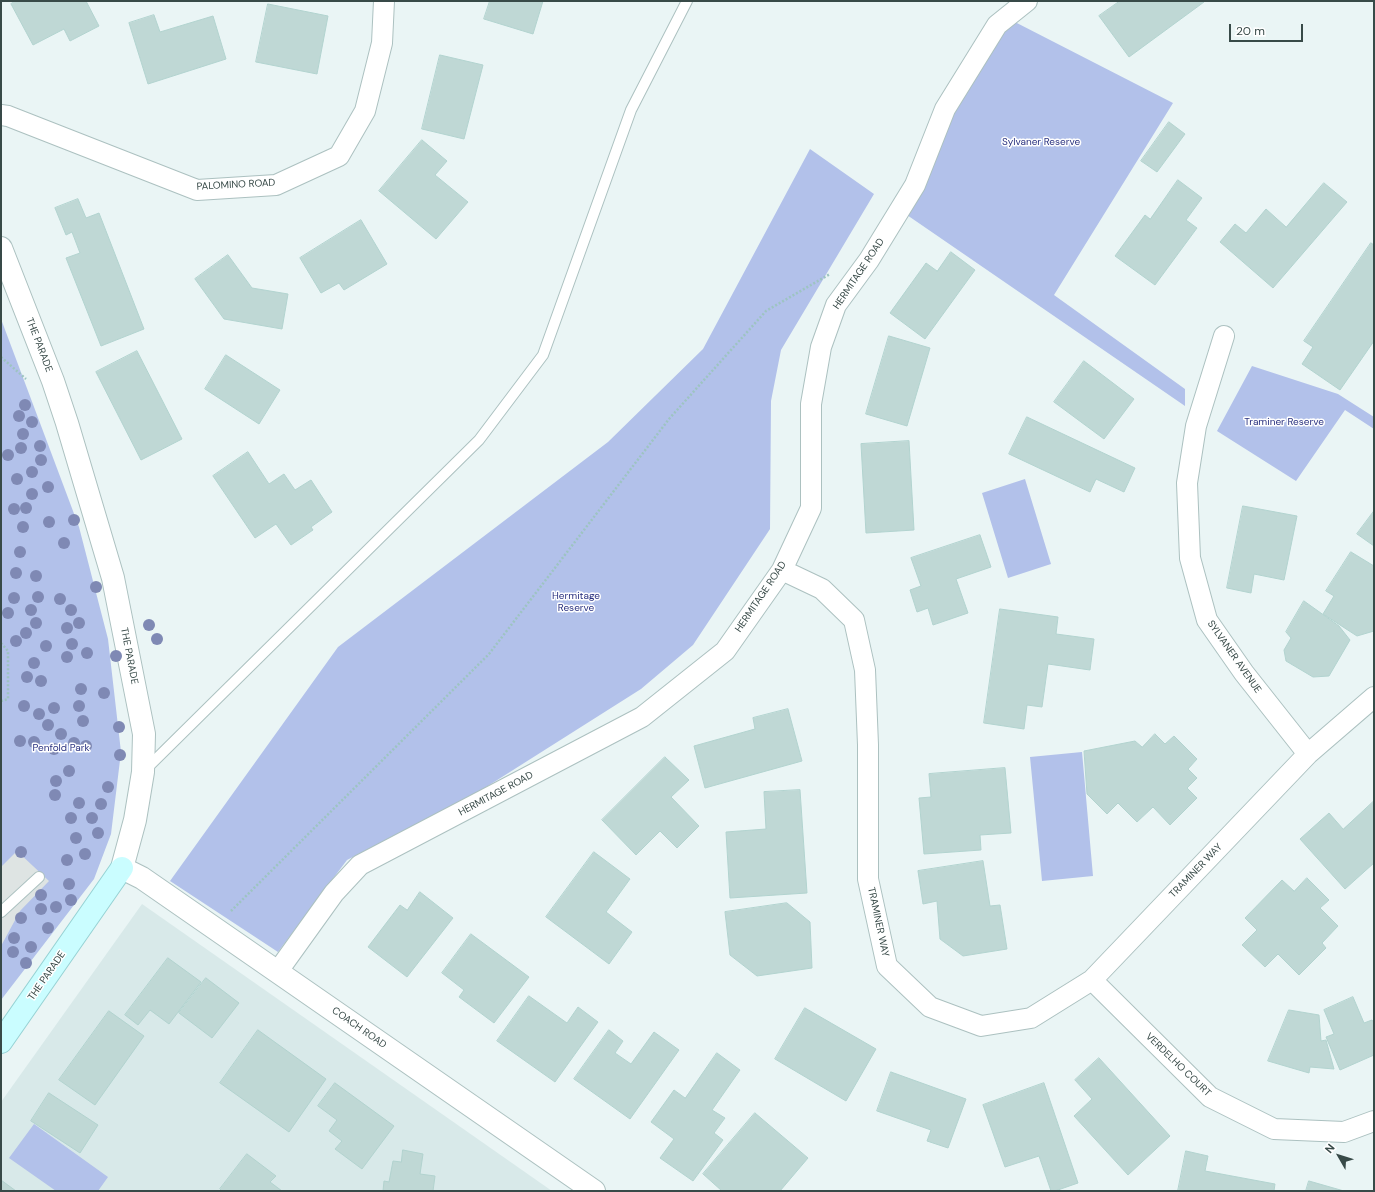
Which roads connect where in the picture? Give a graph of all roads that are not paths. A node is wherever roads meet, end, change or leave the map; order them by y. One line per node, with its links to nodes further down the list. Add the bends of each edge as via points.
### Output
1 (384, 1): 4 (street, PALOMINO ROAD, via 382,43 365,111 339,156 276,185 198,190)
2 (687, 1): 10 (lane, via 631,110 543,355 479,440)
3 (1027, 1): 7 (street, HERMITAGE ROAD, via 997,25 945,109 915,185 870,260 836,305 821,347 811,404 811,508)
4 (1, 115)
5 (1, 248): 10 (street, THE PARADE, via 53,381 113,578 144,734)
6 (1224, 336): 9 (street, SYLVANER AVENUE, via 1196,426 1187,483 1190,558 1207,620 1244,673)
7 (782, 570): 14 (street, HERMITAGE ROAD, via 725,651 642,717 360,865 334,893); 15 (street, TRAMINER WAY, via 822,588 854,620 865,670 868,879 887,966 930,1007 981,1026 1031,1018)
8 (1374, 697): 9 (street, TRAMINER WAY)
9 (1308, 754): 15 (street, TRAMINER WAY)
10 (143, 772): 11 (street, THE PARADE, via 135,820)
11 (122, 868): 14 (street, COACH ROAD, via 142,878); 16 (main road, THE PARADE)
12 (39, 877): 13 (lane)
13 (1, 912)
14 (278, 971): 18 (street, COACH ROAD)
15 (1092, 980): 17 (street, VERDELHO COURT, via 1210,1097 1274,1129 1344,1132)
16 (1, 1042)
17 (1374, 1121)
18 (594, 1191)

